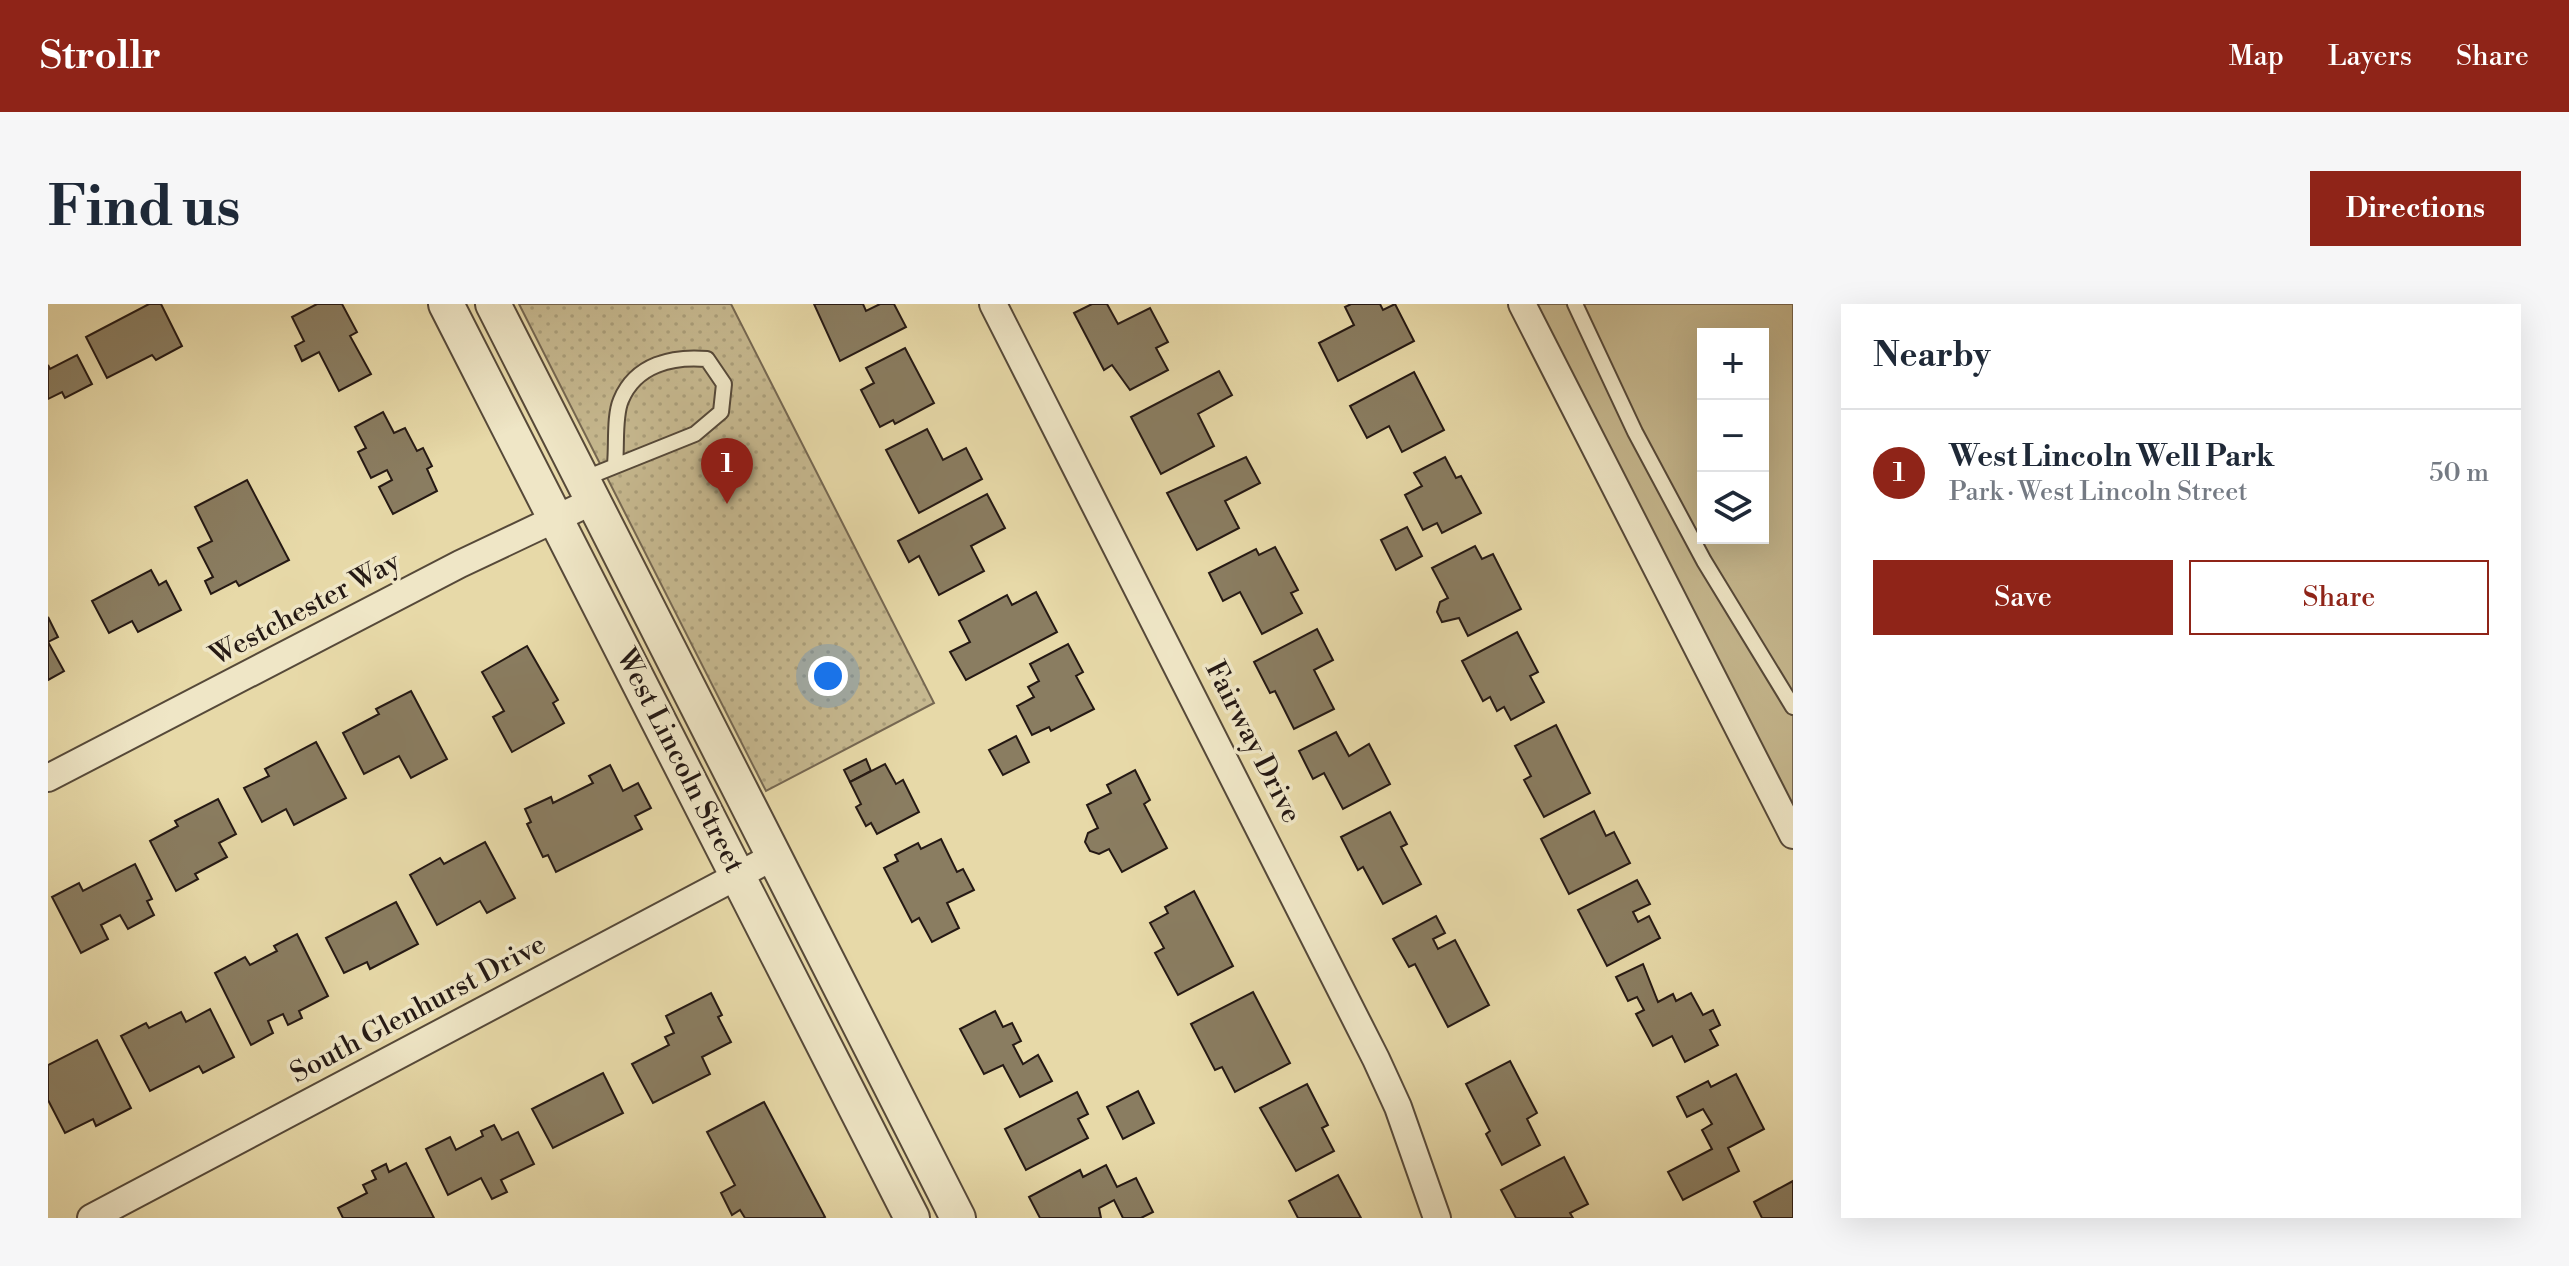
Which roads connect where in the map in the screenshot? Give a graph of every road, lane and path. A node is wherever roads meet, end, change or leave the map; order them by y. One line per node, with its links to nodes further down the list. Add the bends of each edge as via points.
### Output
1 (446, 304): 8 (street, West Lincoln Street)
2 (493, 304): 7 (street, West Lincoln Street)
3 (993, 304): 17 (street, Fairway Drive, via 1376,1059)
4 (1522, 304): 11 (street)
5 (1575, 304): 9 (lane, via 1704,561)
6 (615, 464): 6 (lane, via 695,434 721,412 724,384 707,359 678,357 642,371 620,400); 7 (lane)
7 (588, 490): 8 (street, Westchester Way); 12 (street, West Lincoln Street)
8 (556, 520): 10 (street, Westchester Way, via 460,564); 13 (street, West Lincoln Street)
9 (1793, 707)
10 (48, 778)
11 (1793, 835)
12 (775, 856): 13 (street, South Glenhurst Drive); 16 (street, West Lincoln Street)
13 (739, 875): 14 (street, South Glenhurst Drive); 15 (street, West Lincoln Street)
14 (91, 1218)
15 (912, 1218)
16 (958, 1218)
17 (1437, 1218)

